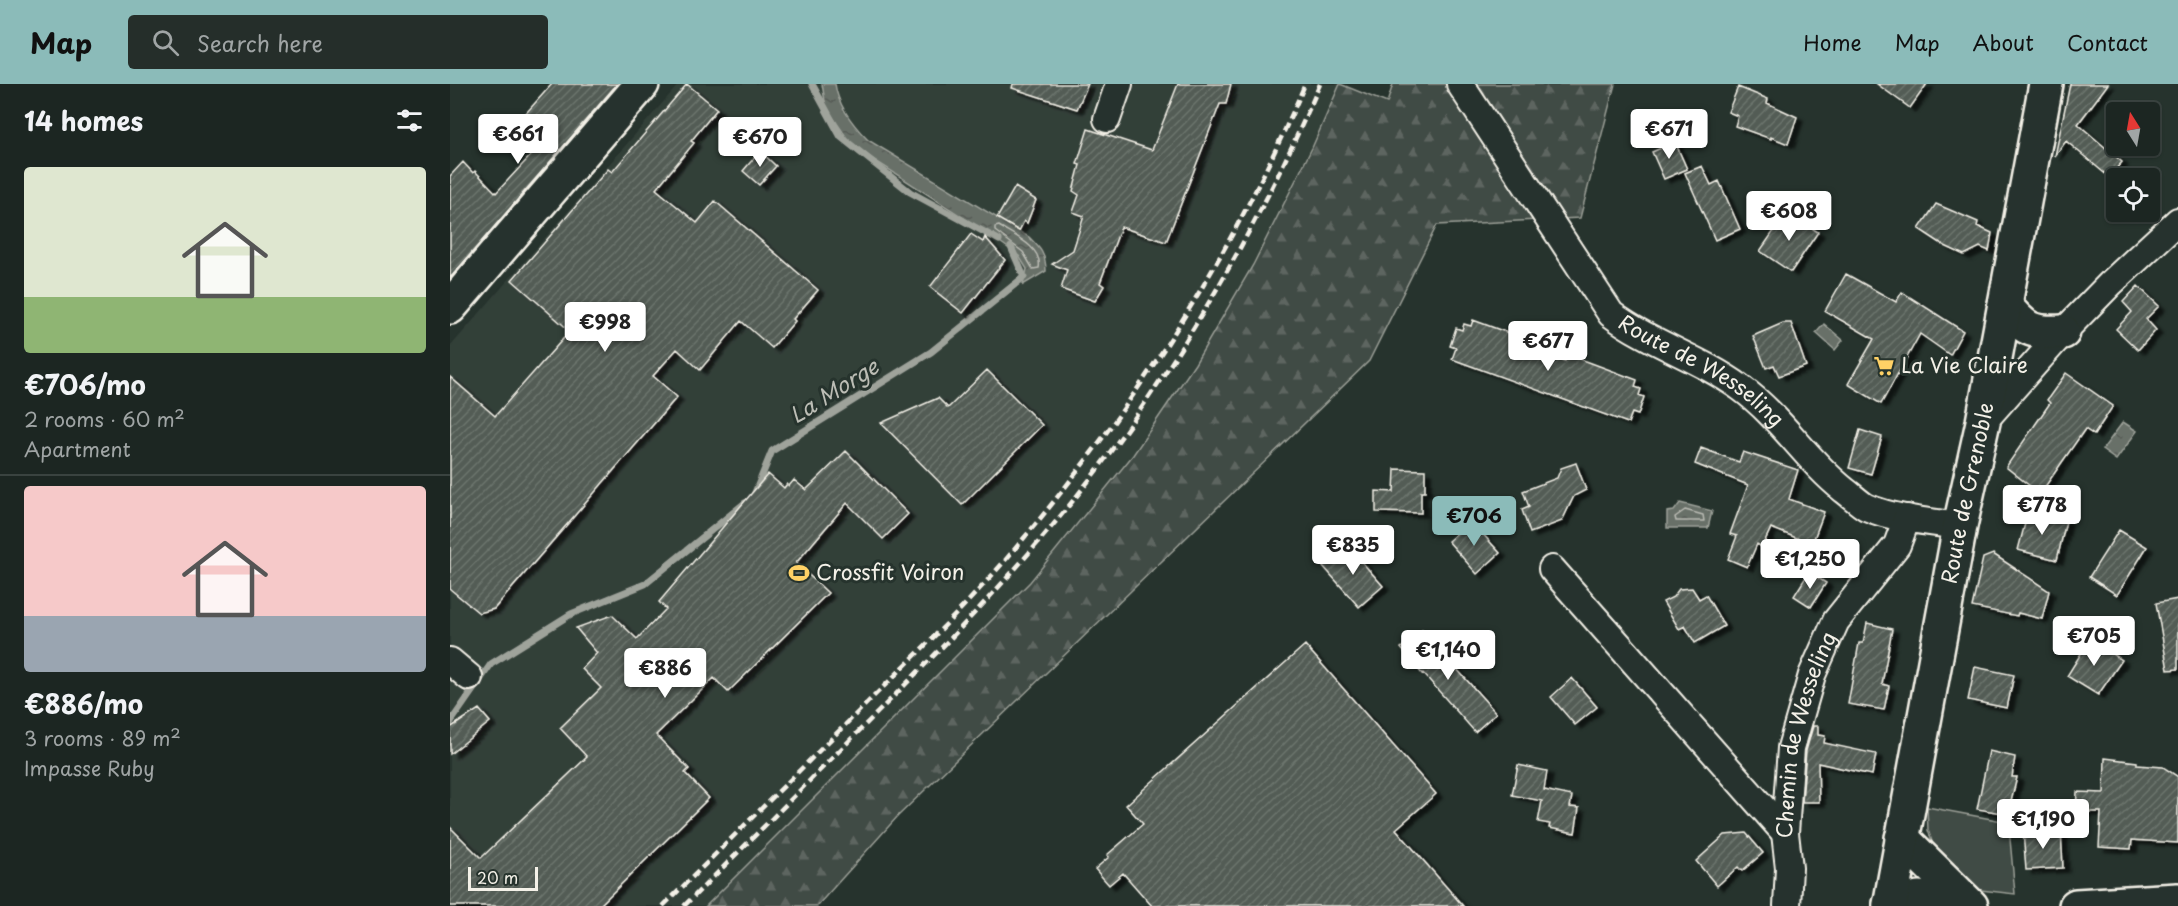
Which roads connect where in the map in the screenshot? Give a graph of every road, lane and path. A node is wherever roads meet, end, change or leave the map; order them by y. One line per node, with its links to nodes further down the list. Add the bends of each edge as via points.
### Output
1 (642, 84): 8 (main road)
2 (1119, 84): 5 (street)
3 (1460, 84): 12 (street, Route de Wesseling, via 1611,314 1631,330 1701,363 1741,388 1774,417 1824,475 1865,506)
4 (2046, 84): 7 (main road, Route de Grenoble)
5 (1107, 119)
6 (2178, 221): 9 (street, via 2111,282)
7 (2005, 305): 9 (main road, via 2031,331); 10 (main road, Route de Grenoble)
8 (450, 307)
9 (2059, 337): 10 (main road); 11 (street)
10 (1997, 351): 11 (main road, Route de Grenoble)
11 (1983, 422): 13 (main road, Route de Grenoble)
12 (1907, 518): 13 (street, Route de Wesseling); 17 (street, Chemin de Wesseling, via 1897,545 1836,621 1812,675 1791,748)
13 (1960, 526): 18 (main road, Route de Grenoble)
14 (1552, 569): 17 (street)
15 (450, 661): 16 (street)
16 (469, 678)
17 (1785, 833): 22 (street, Chemin de Wesseling, via 1789,868)
18 (1902, 838): 21 (main road, Route de Grenoble); 23 (main road)
19 (2178, 900): 20 (main road)
20 (2140, 904): 24 (main road)
21 (1890, 905): 23 (main road, via 1919,898)
22 (1787, 906)
23 (1971, 906)
24 (2076, 906)

